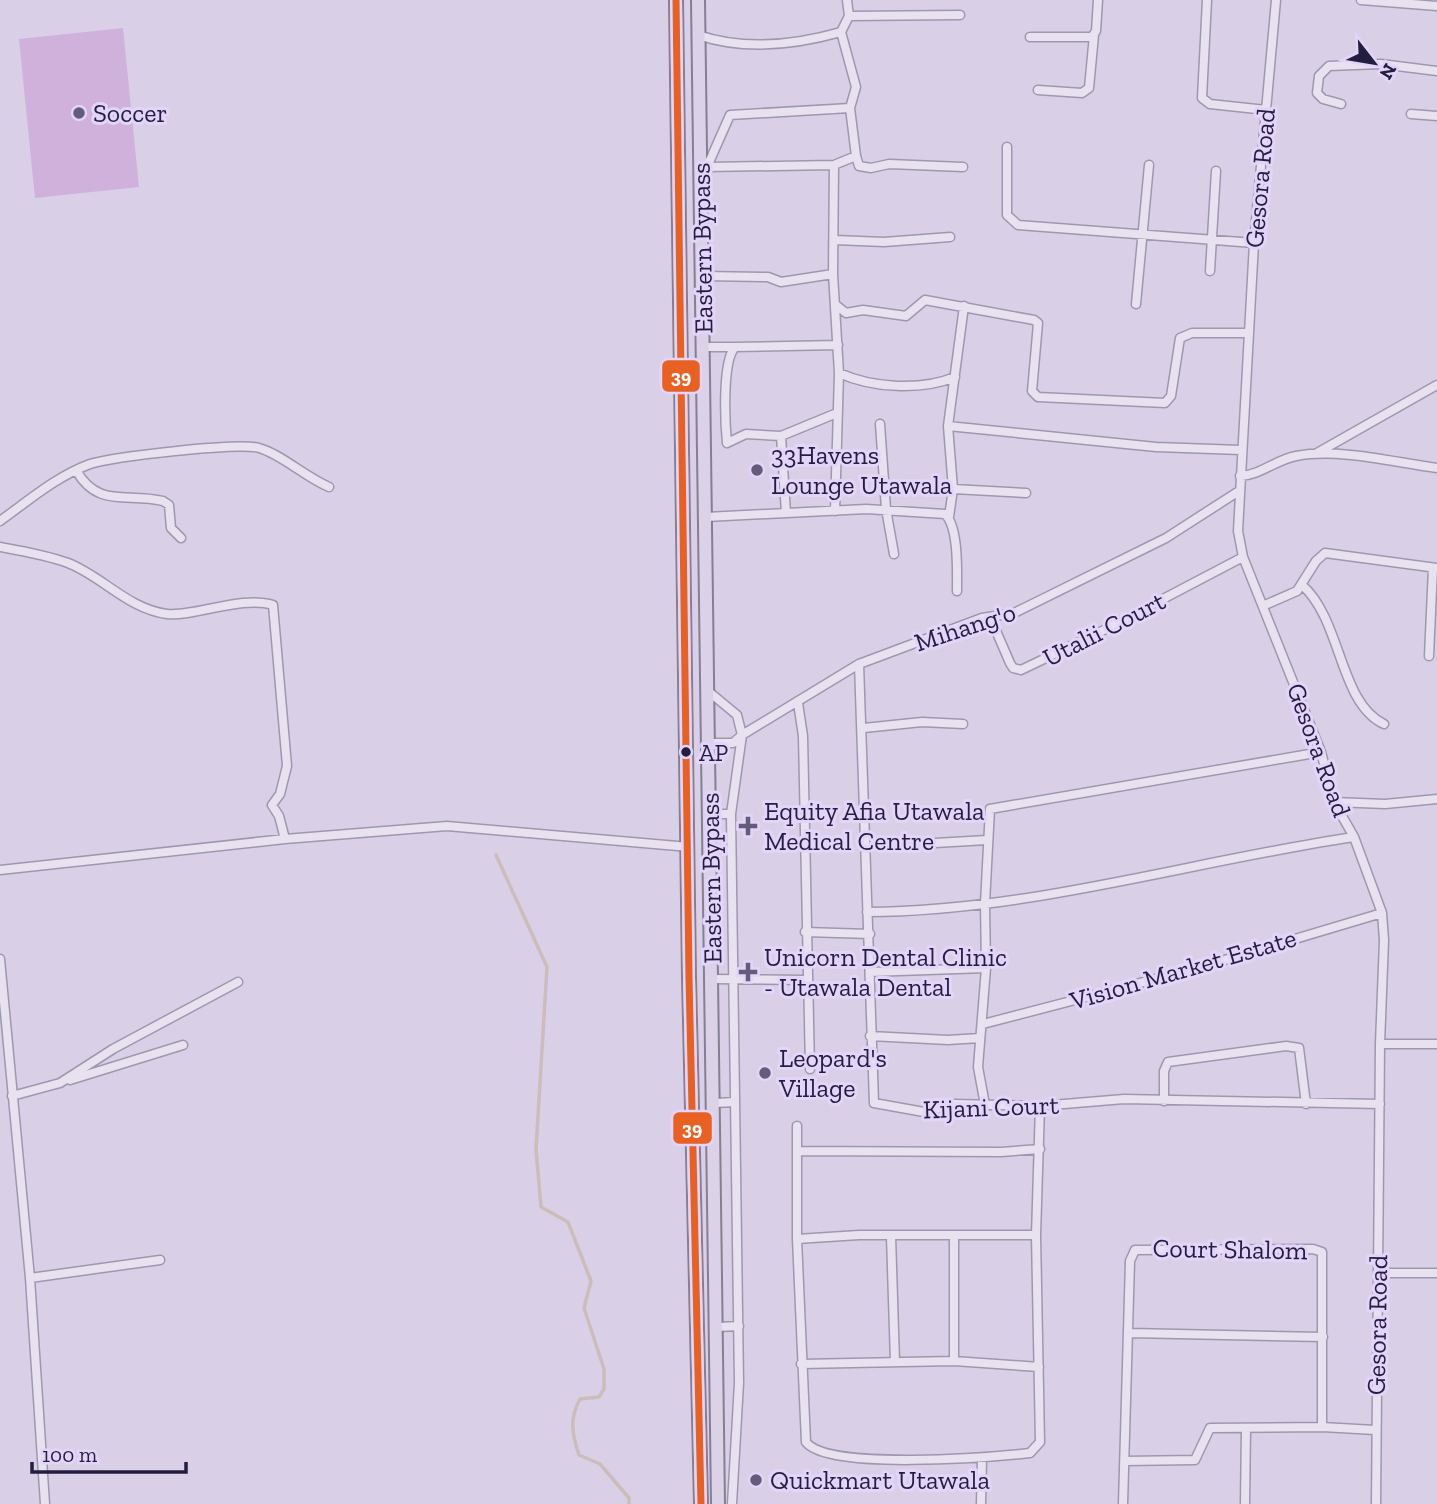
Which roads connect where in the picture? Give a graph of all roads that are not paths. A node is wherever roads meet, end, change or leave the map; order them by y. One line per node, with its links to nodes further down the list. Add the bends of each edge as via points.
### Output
1 (676, 0): 93 (main road, Eastern Bypass)
2 (698, 0): 12 (main road, Eastern Bypass)
3 (847, 0): 10 (street)
4 (1098, 0): 13 (street)
5 (1207, 0): 19 (street, via 1202,98 1210,104)
6 (1276, 0): 19 (street, Gesora Road)
7 (1361, 0): 8 (street)
8 (1437, 6)
9 (960, 15): 10 (street)
10 (849, 16): 11 (street)
11 (841, 32): 12 (street, via 799,44 719,42); 18 (street, via 856,87)
12 (698, 35): 24 (main road, Eastern Bypass)
13 (1094, 35): 14 (street); 16 (street, via 1089,88 1082,93)
14 (1030, 37)
15 (1437, 71): 17 (street, via 1381,64 1329,66 1319,76 1317,93)
16 (1038, 90)
17 (1341, 104)
18 (850, 108): 23 (street); 24 (street, via 730,115)
19 (1266, 110): 33 (street, Gesora Road)
20 (1411, 114): 21 (street)
21 (1437, 116)
22 (1007, 147): 29 (street, via 1005,201 1011,222)
23 (856, 156): 25 (street); 27 (street, via 859,166 871,168 890,164)
24 (704, 162): 25 (street); 36 (main road, Eastern Bypass)
25 (834, 165): 31 (street)
26 (1149, 165): 29 (street)
27 (963, 167)
28 (1216, 171): 32 (street)
29 (1141, 234): 32 (street); 37 (street)
30 (950, 237): 31 (street)
31 (835, 240): 35 (street)
32 (1213, 240): 33 (street); 34 (street)
33 (1254, 243): 40 (street, Gesora Road)
34 (1210, 271)
35 (834, 274): 36 (street, via 781,282 768,277); 38 (street)
36 (703, 276): 43 (main road, Eastern Bypass)
37 (1136, 304)
38 (836, 305): 39 (street, via 846,313 863,310 906,316 925,300); 41 (street)
39 (964, 306): 40 (street, via 1038,323 1032,391 1038,397 1165,403 1171,396 1180,338 1192,333); 45 (street)
40 (1248, 333): 51 (street, Gesora Road)
41 (838, 345): 42 (street); 44 (street)
42 (735, 346): 43 (street); 50 (street, via 729,358 727,443 746,434)
43 (704, 347): 63 (main road, Eastern Bypass)
44 (839, 373): 45 (street, via 863,384 939,383); 47 (street)
45 (955, 377): 49 (street)
46 (1437, 385): 52 (street)
47 (837, 413): 50 (street); 61 (street)
48 (880, 424): 60 (street)
49 (948, 426): 51 (street, via 1156,447); 57 (street)
50 (781, 436): 62 (street)
51 (1241, 450): 55 (street, Gesora Road)
52 (1317, 453): 53 (street); 55 (street)
53 (1437, 468)
54 (76, 470): 56 (street, via 92,463 223,446 254,447); 65 (street); 66 (street, via 89,489 112,497 163,501 169,505 171,528)
55 (1240, 476): 58 (street, Gesora Road)
56 (328, 487)
57 (953, 489): 59 (street); 64 (street)
58 (1239, 491): 69 (street, Gesora Road); 74 (street, Mihang'o, via 1167,538 1014,612)
59 (1026, 493)
60 (886, 509): 61 (street); 64 (street); 68 (street)
61 (835, 511): 62 (street)
62 (786, 513): 63 (street)
63 (706, 517): 77 (main road, Eastern Bypass)
64 (949, 517): 72 (street, via 957,555)
65 (0, 521)
66 (181, 538)
67 (0, 547): 90 (street, via 69,564 137,604 169,614 216,606 273,605 287,766 280,794 272,805)
68 (894, 554)
69 (1243, 557): 73 (street, Gesora Road); 74 (street, Utalii Court, via 1021,670 1010,663)
70 (1435, 568): 71 (street, via 1325,553); 75 (street)
71 (1302, 585): 73 (street); 80 (street, via 1319,603 1362,707)
72 (957, 591)
73 (1265, 605): 84 (street, Gesora Road)
74 (990, 617): 76 (street, Mihang'o)
75 (1429, 656)
76 (859, 664): 78 (street, Mihang'o); 81 (street, Kijani Court)
77 (708, 691): 82 (street, via 737,715); 83 (main road, Eastern Bypass)
78 (799, 703): 82 (street, Mihang'o); 98 (street)
79 (963, 724): 81 (street, via 922,722)
80 (1384, 724)
81 (863, 728): 96 (street, Kijani Court)
82 (742, 735): 83 (street, Mihang'o, via 733,743); 88 (street)
83 (709, 743): 87 (main road, Eastern Bypass)
84 (1321, 752): 86 (street, Gesora Road); 91 (street, via 993,807 988,812)
85 (1437, 799): 86 (street)
86 (1334, 802): 89 (street, Gesora Road)
87 (710, 814): 88 (street); 104 (main road, Eastern Bypass)
88 (731, 814): 103 (street)
89 (1354, 837): 95 (street); 97 (street, Gesora Road)
90 (285, 839): 93 (street, via 447,826); 94 (street)
91 (987, 840): 92 (street); 95 (street)
92 (935, 843)
93 (689, 847): 127 (main road, Eastern Bypass)
94 (0, 870)
95 (985, 903): 96 (street, via 930,912); 101 (street)
96 (867, 912): 99 (street, Kijani Court)
97 (1382, 913): 107 (street, Vision Market Estate, via 1202,967); 110 (street, Gesora Road)
98 (805, 932): 99 (street); 105 (street)
99 (870, 934): 102 (street, Kijani Court)
100 (0, 959): 115 (street)
101 (986, 968): 102 (street); 107 (street)
102 (870, 972): 108 (street, Kijani Court)
103 (736, 978): 104 (street); 105 (street); 116 (street)
104 (712, 979): 118 (main road, Eastern Bypass)
105 (806, 980): 113 (street)
106 (238, 982): 114 (street)
107 (983, 1024): 109 (street)
108 (870, 1036): 109 (street); 121 (street, Kijani Court, via 874,1103 925,1112 954,1104)
109 (979, 1038): 121 (street, via 978,1067)
110 (1380, 1044): 111 (street); 120 (street, Gesora Road)
111 (1437, 1044)
112 (183, 1045): 114 (street)
113 (810, 1069)
114 (60, 1083): 115 (street)
115 (12, 1096): 135 (street)
116 (735, 1101): 118 (street); 136 (street)
117 (1164, 1101): 119 (street, Kijani Court); 119 (street, via 1168,1062 1286,1046 1299,1048); 122 (street, Kijani Court, via 1124,1099)
118 (715, 1103): 126 (main road, Eastern Bypass)
119 (1306, 1104): 120 (street, Kijani Court)
120 (1380, 1104): 133 (street, Gesora Road)
121 (985, 1105): 122 (street, Kijani Court)
122 (1040, 1106): 124 (street)
123 (797, 1126): 125 (street)
124 (1041, 1149): 125 (street); 128 (street)
125 (797, 1151): 131 (street)
126 (716, 1171): 127 (main road); 137 (main road, Eastern Bypass)
127 (693, 1172): 150 (main road, Eastern Bypass)
128 (1036, 1235): 130 (street); 143 (street)
129 (891, 1236): 130 (street); 131 (street); 140 (street)
130 (954, 1237): 141 (street)
131 (797, 1239): 142 (street)
132 (160, 1260): 135 (street)
133 (1379, 1273): 134 (street); 146 (street, Gesora Road)
134 (1437, 1273)
135 (30, 1278): 149 (street)
136 (739, 1326): 137 (street); 152 (street)
137 (717, 1327): 151 (main road, Eastern Bypass)
138 (1130, 1334): 139 (street); 139 (street, Court Shalom, via 1130,1261 1135,1250 1312,1248 1323,1255); 148 (street, Court Shalom)
139 (1323, 1337): 144 (street, Court Shalom)
140 (895, 1362): 141 (street); 142 (street)
141 (954, 1362): 143 (street)
142 (801, 1364): 147 (street, via 804,1437 813,1449 847,1458)
143 (1039, 1367): 147 (street, via 1038,1447 1030,1453)
144 (1322, 1427): 145 (street); 146 (street)
145 (1247, 1428): 148 (street, via 1210,1428 1195,1460); 155 (street)
146 (1375, 1430): 156 (street, Gesora Road)
147 (982, 1458): 153 (street)
148 (1125, 1461): 154 (street, Court Shalom)
149 (45, 1504)
150 (701, 1504)
151 (718, 1504)
152 (732, 1504)
153 (981, 1504)
154 (1123, 1504)
155 (1245, 1504)
156 (1376, 1504)

